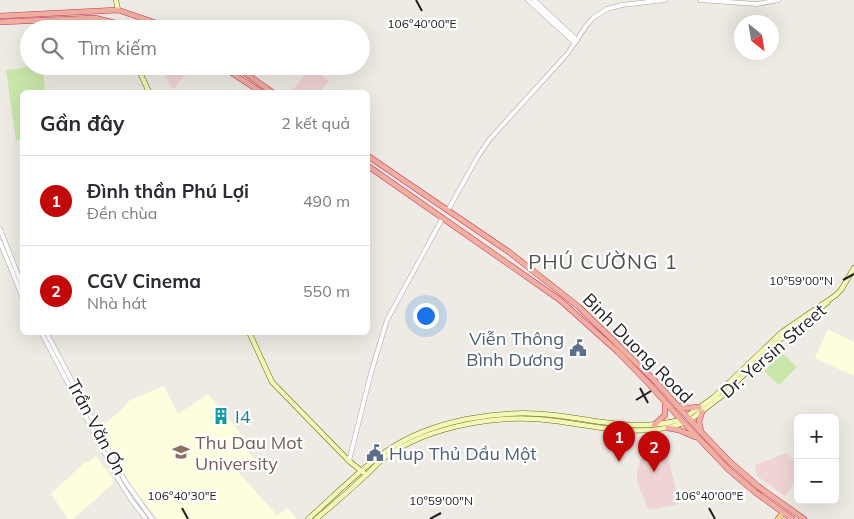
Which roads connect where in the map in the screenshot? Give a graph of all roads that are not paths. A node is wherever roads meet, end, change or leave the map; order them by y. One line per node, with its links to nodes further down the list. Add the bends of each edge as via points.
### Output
1 (116, 0): 7 (main road)
2 (528, 0): 16 (street)
3 (534, 0): 16 (street)
4 (665, 0): 16 (street, via 629,3 607,9 593,18)
5 (700, 0): 6 (street, via 757,4)
6 (779, 0)
7 (117, 11): 8 (highway); 11 (highway, via 110,17); 12 (highway); 13 (highway)
8 (0, 16)
9 (48, 20): 10 (highway)
10 (101, 20)
11 (113, 20)
12 (121, 20)
13 (146, 20)
14 (20, 21): 15 (highway)
15 (0, 22)
16 (576, 42): 25 (street, via 489,140)
17 (141, 75): 20 (main road)
18 (234, 75): 21 (highway)
19 (248, 75): 22 (highway)
20 (148, 90)
21 (258, 90)
22 (269, 90)
23 (370, 157): 25 (highway, Binh Duong Road)
24 (370, 167): 26 (highway, Binh Duong Road)
25 (448, 210): 26 (highway); 32 (highway, Binh Duong Road)
26 (442, 219): 33 (highway, Binh Duong Road, via 531,278); 46 (street, via 386,320)
27 (0, 229): 30 (street)
28 (0, 242): 31 (street)
29 (854, 268): 39 (main road, Dr. Yersin Street, via 841,290 760,355 722,396)
30 (20, 280)
31 (20, 291)
32 (579, 307): 33 (highway); 38 (highway, Binh Duong Road)
33 (575, 312): 37 (highway, Binh Duong Road)
34 (43, 335): 51 (street, Trần Văn Ơn, via 120,482)
35 (48, 335): 52 (street, Trần Văn Ơn, via 126,481)
36 (250, 335): 46 (main road, via 272,382)
37 (664, 400): 41 (highway, Binh Duong Road); 42 (highway, via 665,415)
38 (677, 405): 39 (highway); 40 (highway, Binh Duong Road)
39 (701, 409): 40 (main road, Dr. Yersin Street); 45 (highway)
40 (688, 418): 41 (highway); 45 (highway, Binh Duong Road)
41 (682, 422): 42 (main road); 44 (main road); 45 (highway, Binh Duong Road)
42 (654, 425): 43 (main road)
43 (610, 426): 44 (main road, via 633,431); 47 (main road, via 553,415 497,414 439,427 403,441); 48 (main road, via 525,419 470,423 405,445 386,456)
44 (668, 428): 45 (highway)
45 (701, 437): 49 (highway, Binh Duong Road); 50 (highway, Binh Duong Road, via 738,477)
46 (349, 461): 47 (main road)
47 (362, 471): 48 (main road); 53 (main road)
48 (366, 476): 54 (main road)
49 (787, 508): 50 (highway); 57 (highway, Binh Duong Road); 58 (highway, via 793,508)
50 (783, 513): 55 (main road); 56 (highway, Binh Duong Road)
51 (146, 519)
52 (152, 519)
53 (308, 519)
54 (316, 519)
55 (778, 519)
56 (792, 519)
57 (804, 519)
58 (809, 519)

